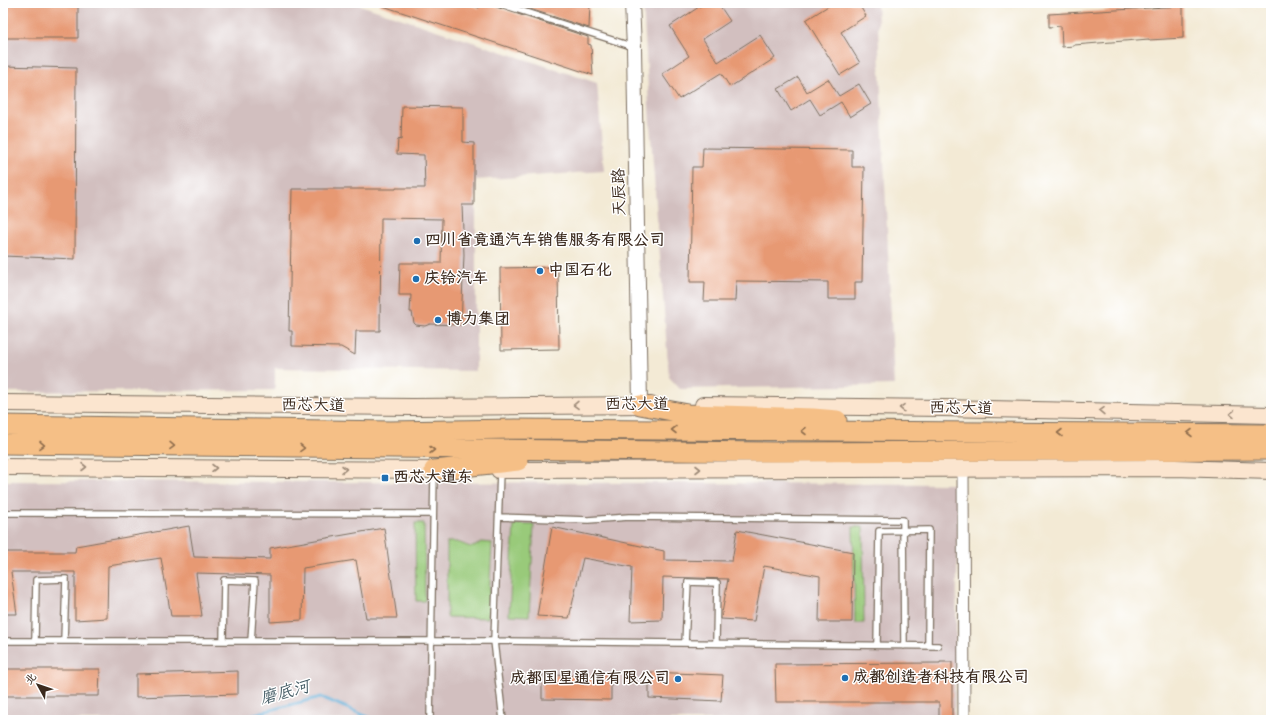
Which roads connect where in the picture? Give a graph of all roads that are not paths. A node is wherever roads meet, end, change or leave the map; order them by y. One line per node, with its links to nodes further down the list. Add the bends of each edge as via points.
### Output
1 (497, 3): 3 (lane)
2 (632, 3): 3 (street, 天辰路)
3 (634, 48): 5 (street, 天辰路)
4 (3, 403): 5 (main road, 西芯大道, one-way to 4, via 412,407)
5 (640, 405): 6 (main road, 西芯大道, one-way to 5); 8 (highway, via 688,414 813,418)
6 (1271, 415)
7 (3, 425): 8 (highway, 西芯大道, one-way to 7, via 515,429 390,431)
8 (970, 432): 9 (highway, 西芯大道, one-way to 8)
9 (1271, 434)
10 (3, 444): 12 (highway, one-way to 12)
11 (1271, 450): 12 (highway)
12 (772, 452): 15 (highway, via 649,460 514,461)
13 (3, 467): 15 (main road, one-way to 15)
14 (963, 469): 16 (main road, one-way to 14); 17 (main road, via 1175,468); 37 (street)
15 (434, 470): 16 (main road); 19 (lane)
16 (500, 470): 20 (lane)
17 (1271, 471)
18 (3, 513): 19 (lane)
19 (433, 514): 27 (lane)
20 (499, 517): 21 (lane, via 588,520 628,517 903,520); 28 (lane)
21 (904, 531): 31 (lane, via 879,531); 32 (lane); 33 (lane, via 929,530)
22 (3, 641): 23 (lane)
23 (35, 641): 24 (lane); 24 (lane, via 36,580 66,579)
24 (64, 641): 25 (lane)
25 (223, 641): 26 (lane); 26 (lane, via 224,580 254,581)
26 (251, 641): 27 (lane)
27 (431, 641): 28 (lane); 35 (lane)
28 (494, 641): 29 (lane); 36 (lane)
29 (685, 643): 30 (lane); 30 (lane, via 688,582 717,583)
30 (716, 643): 31 (lane)
31 (877, 645): 32 (lane)
32 (904, 646): 33 (lane)
33 (928, 646): 34 (lane)
34 (938, 646)
35 (430, 720)
36 (503, 720)
37 (964, 720)

